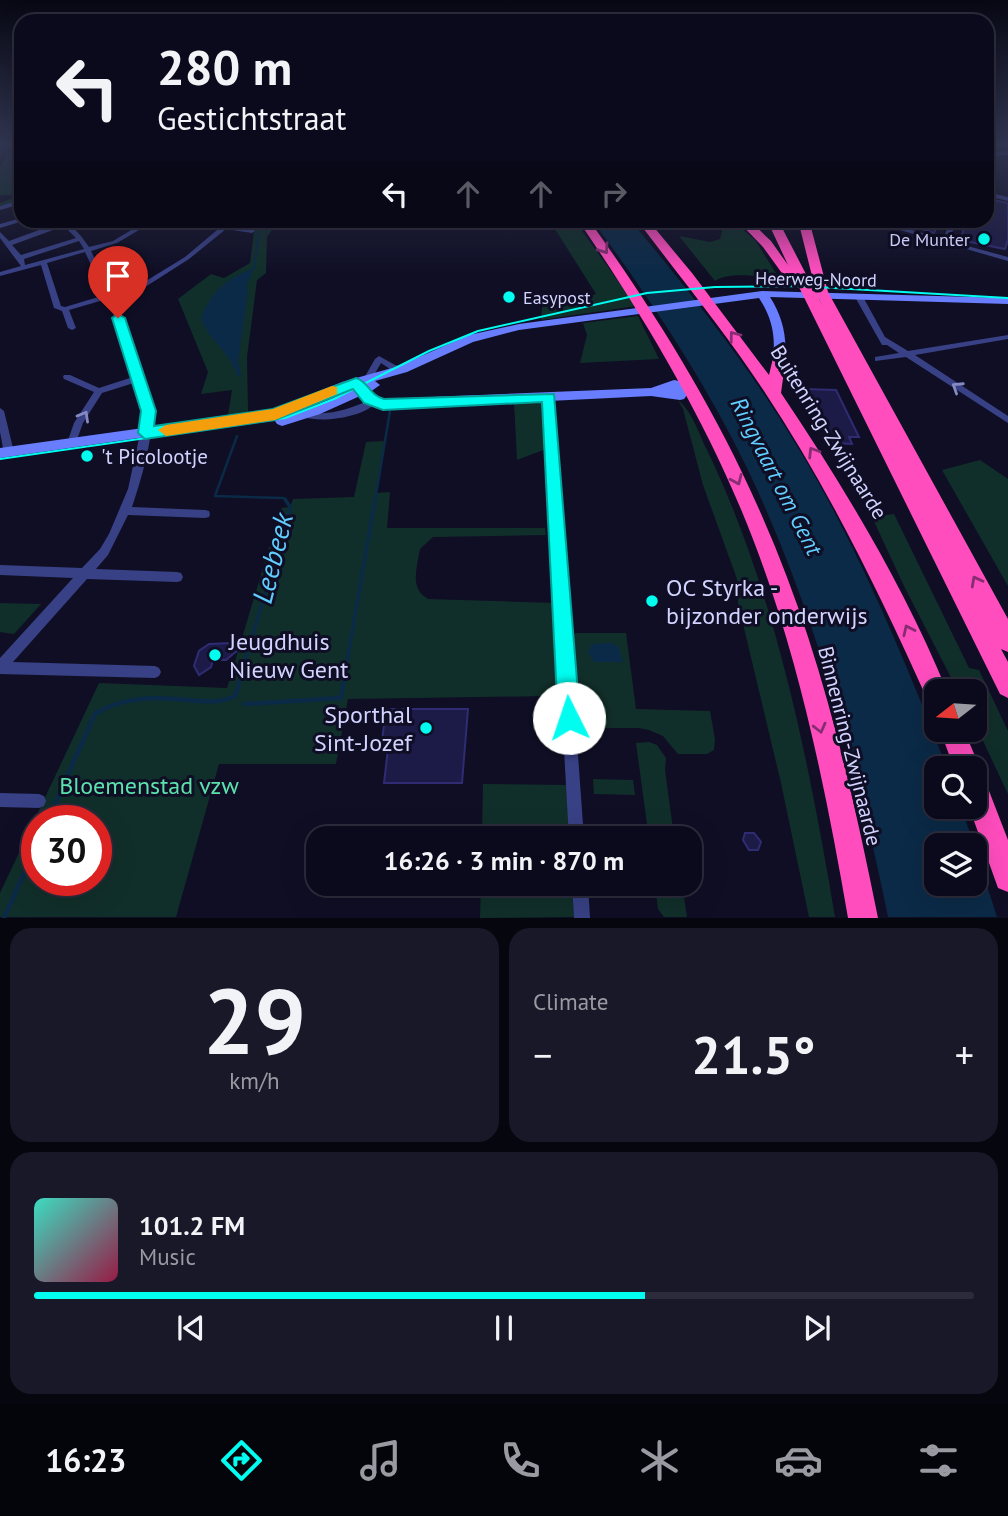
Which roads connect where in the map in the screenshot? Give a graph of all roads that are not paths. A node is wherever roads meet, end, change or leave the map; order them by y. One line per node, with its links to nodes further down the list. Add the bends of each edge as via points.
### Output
1 (49, 228): 19 (street)
2 (70, 228): 17 (street)
3 (141, 228): 20 (street, via 124,239)
4 (225, 228): 30 (street, via 187,258)
5 (232, 228): 15 (street)
6 (589, 228): 40 (highway, Binnenring-Zwijnaarde, one-way to 40)
7 (649, 228): 47 (highway, Buitenring-Zwijnaarde, one-way to 7)
8 (751, 228): 29 (highway, via 768,244)
9 (767, 228): 29 (highway)
10 (776, 228): 59 (highway)
11 (788, 228): 26 (highway)
12 (805, 228): 26 (highway)
13 (897, 228): 18 (street)
14 (951, 228): 18 (street)
15 (252, 231)
16 (0, 234): 19 (street)
17 (80, 239): 20 (street); 21 (street)
18 (945, 242): 22 (street)
19 (8, 244): 21 (street)
20 (87, 251): 23 (street); 30 (street)
21 (20, 258): 24 (street)
22 (1008, 259)
23 (43, 262): 24 (street); 32 (street, via 58,308)
24 (22, 268): 25 (street)
25 (0, 274)
26 (821, 291): 63 (highway, one-way to 26)
27 (762, 294): 29 (street, Heerweg-Noord); 38 (street, via 774,311); 41 (street, Heerweg-Noord, via 498,331)
28 (859, 296): 29 (street, Heerweg-Noord); 31 (street, Heerweg-Noord); 35 (street)
29 (797, 297): 59 (highway, via 894,477)
30 (111, 300): 32 (street); 43 (street)
31 (1008, 302)
32 (65, 309): 33 (street)
33 (72, 328)
34 (1008, 337): 36 (street)
35 (884, 339): 36 (street); 37 (street)
36 (906, 354): 37 (street); 53 (street, one-way to 36)
37 (893, 355): 39 (street)
38 (779, 357): 47 (highway)
39 (878, 359)
40 (678, 364): 45 (highway); 52 (highway, Binnenring-Zwijnaarde)
41 (403, 369): 44 (street, Heerweg-Noord); 44 (street, via 379,359)
42 (68, 377): 46 (street)
43 (139, 378): 46 (street); 54 (street, via 149,411)
44 (361, 384): 49 (street); 51 (street); 54 (street, via 275,414)
45 (677, 390): 48 (street); 52 (highway)
46 (99, 391): 55 (street, one-way to 46)
47 (774, 392): 66 (highway, Buitenring-Zwijnaarde, one-way to 47, via 848,510)
48 (548, 397): 49 (street); 72 (street)
49 (373, 402): 51 (street, via 362,410)
50 (0, 411): 56 (street, via 8,448)
51 (305, 415): 54 (street, via 205,433)
52 (707, 418): 77 (highway, Binnenring-Zwijnaarde, one-way to 77, via 748,503 786,606 835,786)
53 (1008, 420)
54 (145, 437): 55 (street); 56 (street); 57 (street)
55 (72, 443): 56 (street)
56 (2, 455)
57 (126, 511): 58 (street); 61 (street, via 104,552)
58 (205, 514)
59 (934, 541): 67 (highway)
60 (0, 569): 61 (street)
61 (83, 574): 62 (street); 64 (street)
62 (177, 577)
63 (1008, 641)
64 (0, 668): 65 (street)
65 (155, 672)
66 (930, 679)
67 (1008, 686)
68 (0, 800): 69 (street)
69 (39, 801)
70 (987, 818): 73 (highway)
71 (987, 819): 74 (highway)
72 (576, 826)
73 (1008, 871)
74 (1008, 878)
75 (581, 896): 76 (street)
76 (582, 918)
77 (863, 918)

